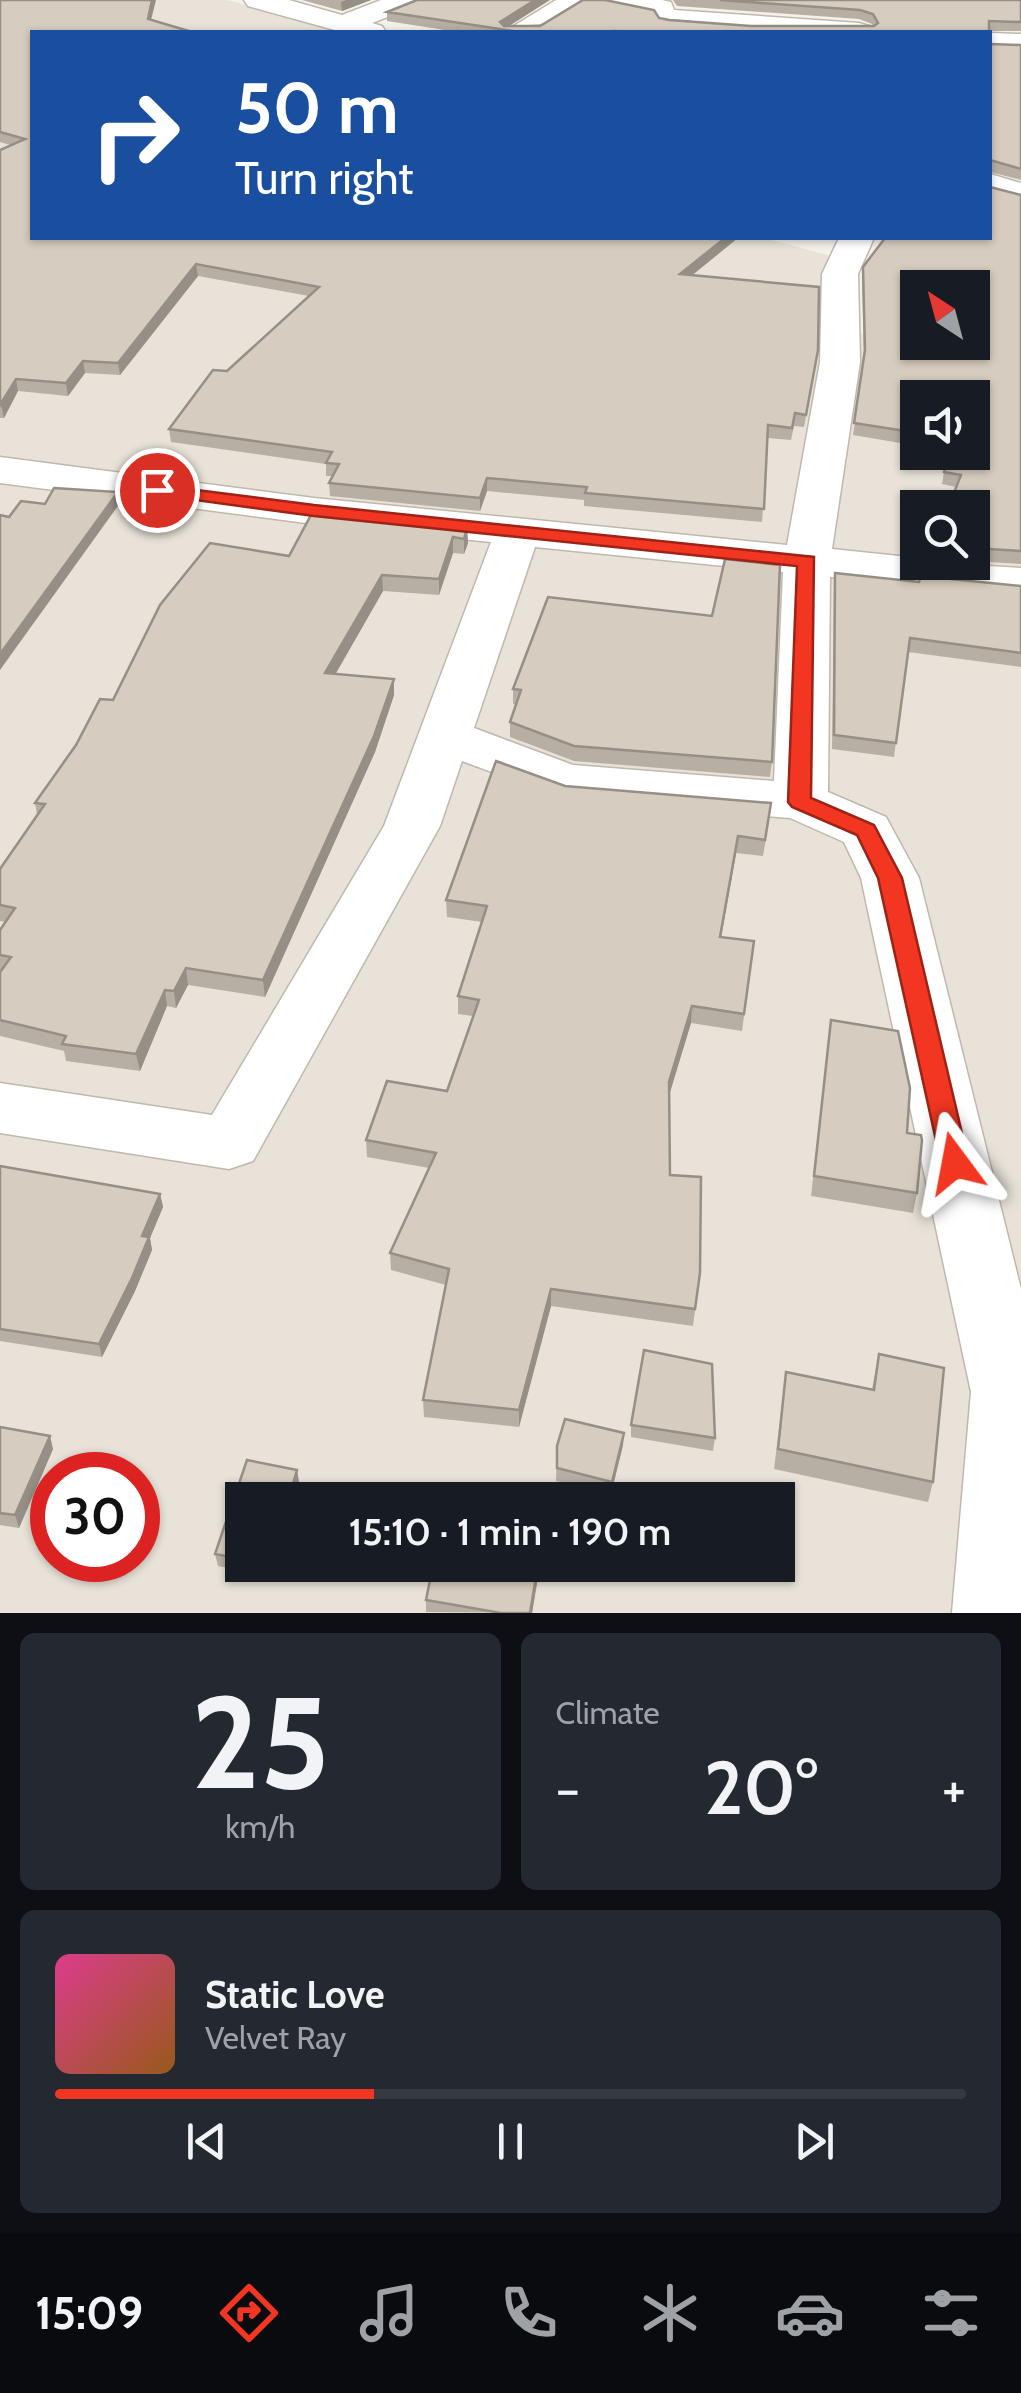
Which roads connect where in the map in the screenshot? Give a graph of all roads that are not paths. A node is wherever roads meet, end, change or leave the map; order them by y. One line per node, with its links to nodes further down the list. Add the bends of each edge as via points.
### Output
1 (258, 0): 5 (street)
2 (406, 0): 5 (street)
3 (576, 0): 7 (street)
4 (601, 0): 8 (street)
5 (344, 24): 6 (street)
6 (365, 30)
7 (522, 30)
8 (839, 30)
9 (992, 42): 10 (street)
10 (1021, 43)
11 (992, 185): 12 (street)
12 (1021, 194)
13 (855, 240): 16 (street, via 840,274 840,362)
14 (0, 470): 15 (street)
15 (518, 531): 16 (street); 18 (street)
16 (807, 561): 17 (street); 19 (street)
17 (1021, 582)
18 (445, 735): 19 (street, via 565,782); 20 (street, via 412,826 229,1143)
19 (800, 802): 21 (street, via 866,830 890,878 1009,1392)
20 (0, 1108)
21 (993, 1613)

